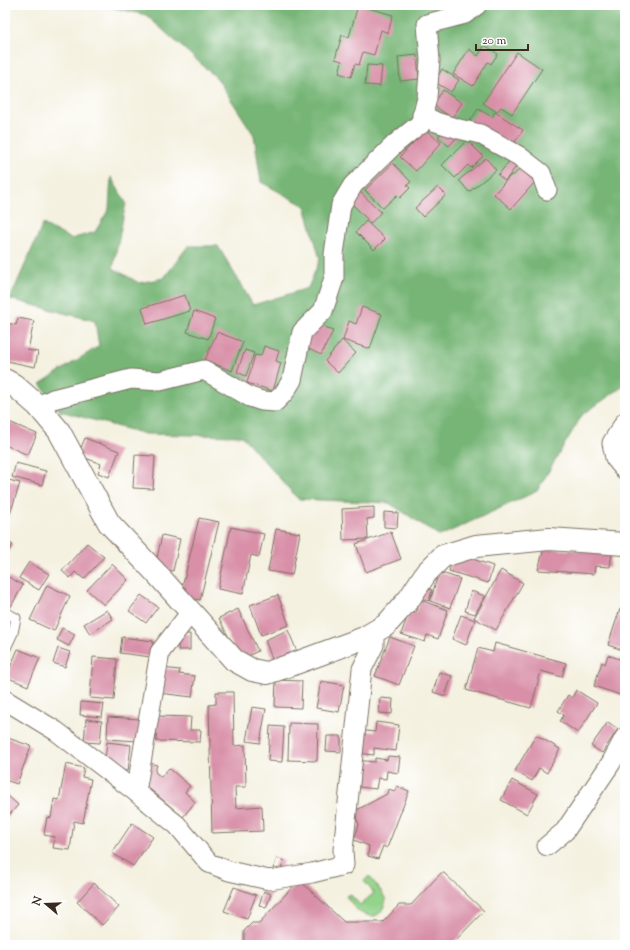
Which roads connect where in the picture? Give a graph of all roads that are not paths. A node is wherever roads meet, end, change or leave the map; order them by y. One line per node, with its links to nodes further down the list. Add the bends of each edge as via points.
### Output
1 (477, 5): 2 (street, via 465,14 427,24 430,60 427,98)
2 (422, 115): 3 (street, via 436,122 480,134 519,156 541,173); 5 (street, via 420,126 395,144 353,185 341,205 334,254 334,278 323,311 302,332 292,380 275,402 262,402 250,397 204,370 160,381 131,380 53,399)
3 (547, 190)
4 (5, 380): 5 (street)
5 (38, 406): 10 (street, via 59,431 109,523)
6 (625, 422): 7 (street, via 612,443 615,458)
7 (625, 470)
8 (625, 544): 11 (street, via 549,538 476,546 443,556 426,573 409,599 386,625)
9 (5, 612): 12 (lane, via 16,618 13,633)
10 (191, 612): 11 (street, via 234,660 252,670 266,673 364,638); 15 (street, via 160,652)
11 (374, 632): 15 (street, via 374,644 362,669 343,850 344,865 269,880 229,872 209,863 177,825)
12 (5, 650)
13 (5, 700): 15 (street, via 56,731)
14 (625, 737): 16 (street, via 566,832)
15 (136, 792)
16 (547, 846)

